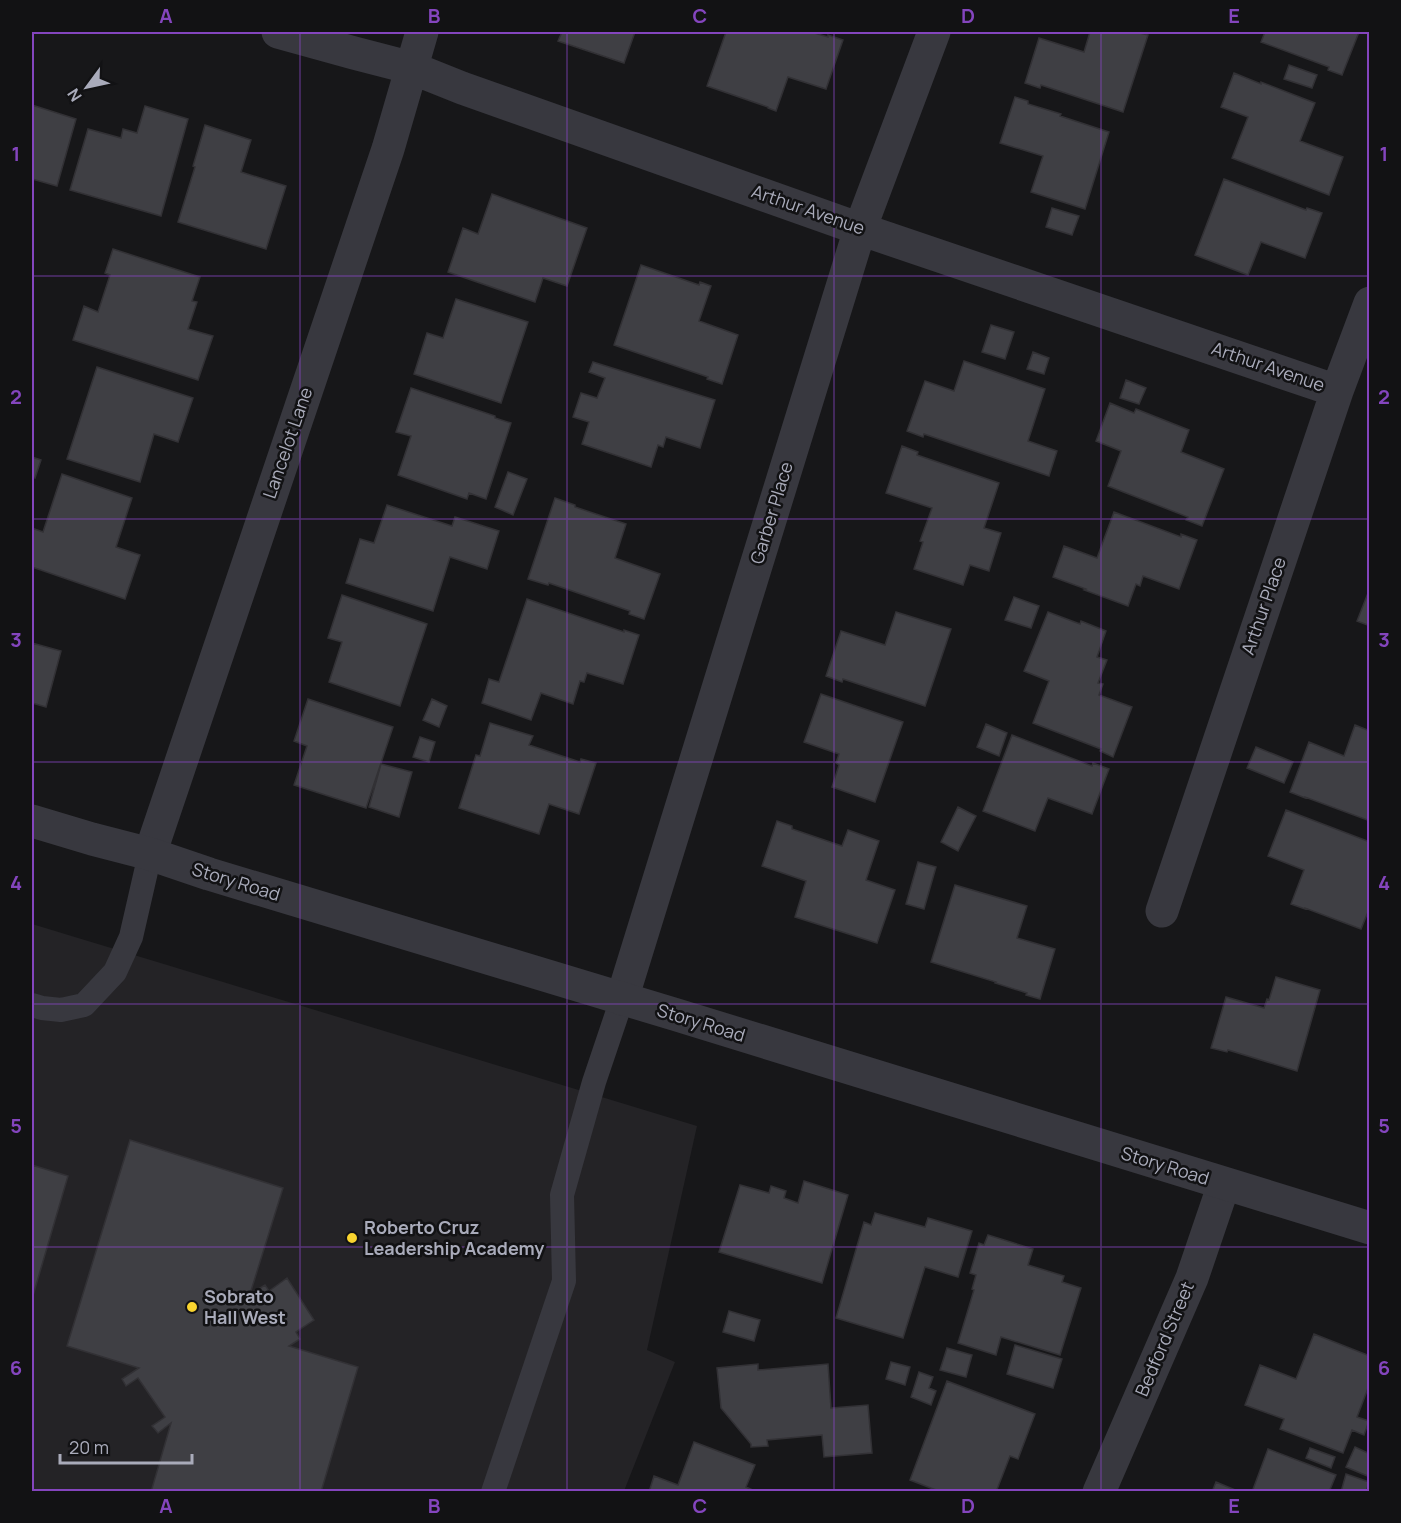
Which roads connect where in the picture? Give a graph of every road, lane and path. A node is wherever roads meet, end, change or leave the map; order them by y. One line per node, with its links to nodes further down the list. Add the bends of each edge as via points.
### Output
1 (278, 32): 4 (street, Arthur Avenue)
2 (422, 32): 4 (street, Lancelot Lane)
3 (934, 32): 5 (street, Garber Place)
4 (412, 68): 5 (street, Arthur Avenue); 9 (street, Lancelot Lane)
5 (860, 229): 7 (street, Arthur Avenue); 11 (street, Garber Place)
6 (1370, 303): 7 (street, Arthur Place)
7 (1337, 391): 10 (street, Arthur Place)
8 (32, 821): 9 (street, Story Road)
9 (150, 854): 11 (street, Story Road); 12 (lane, via 131,937 116,972 84,1005 61,1010)
10 (1162, 910)
11 (622, 999): 13 (street, Story Road); 15 (lane, via 562,1196 564,1281)
12 (32, 1005)
13 (1224, 1184): 14 (street, Story Road); 16 (street, Bedford Street, via 1192,1278)
14 (1370, 1228)
15 (493, 1491)
16 (1099, 1491)

